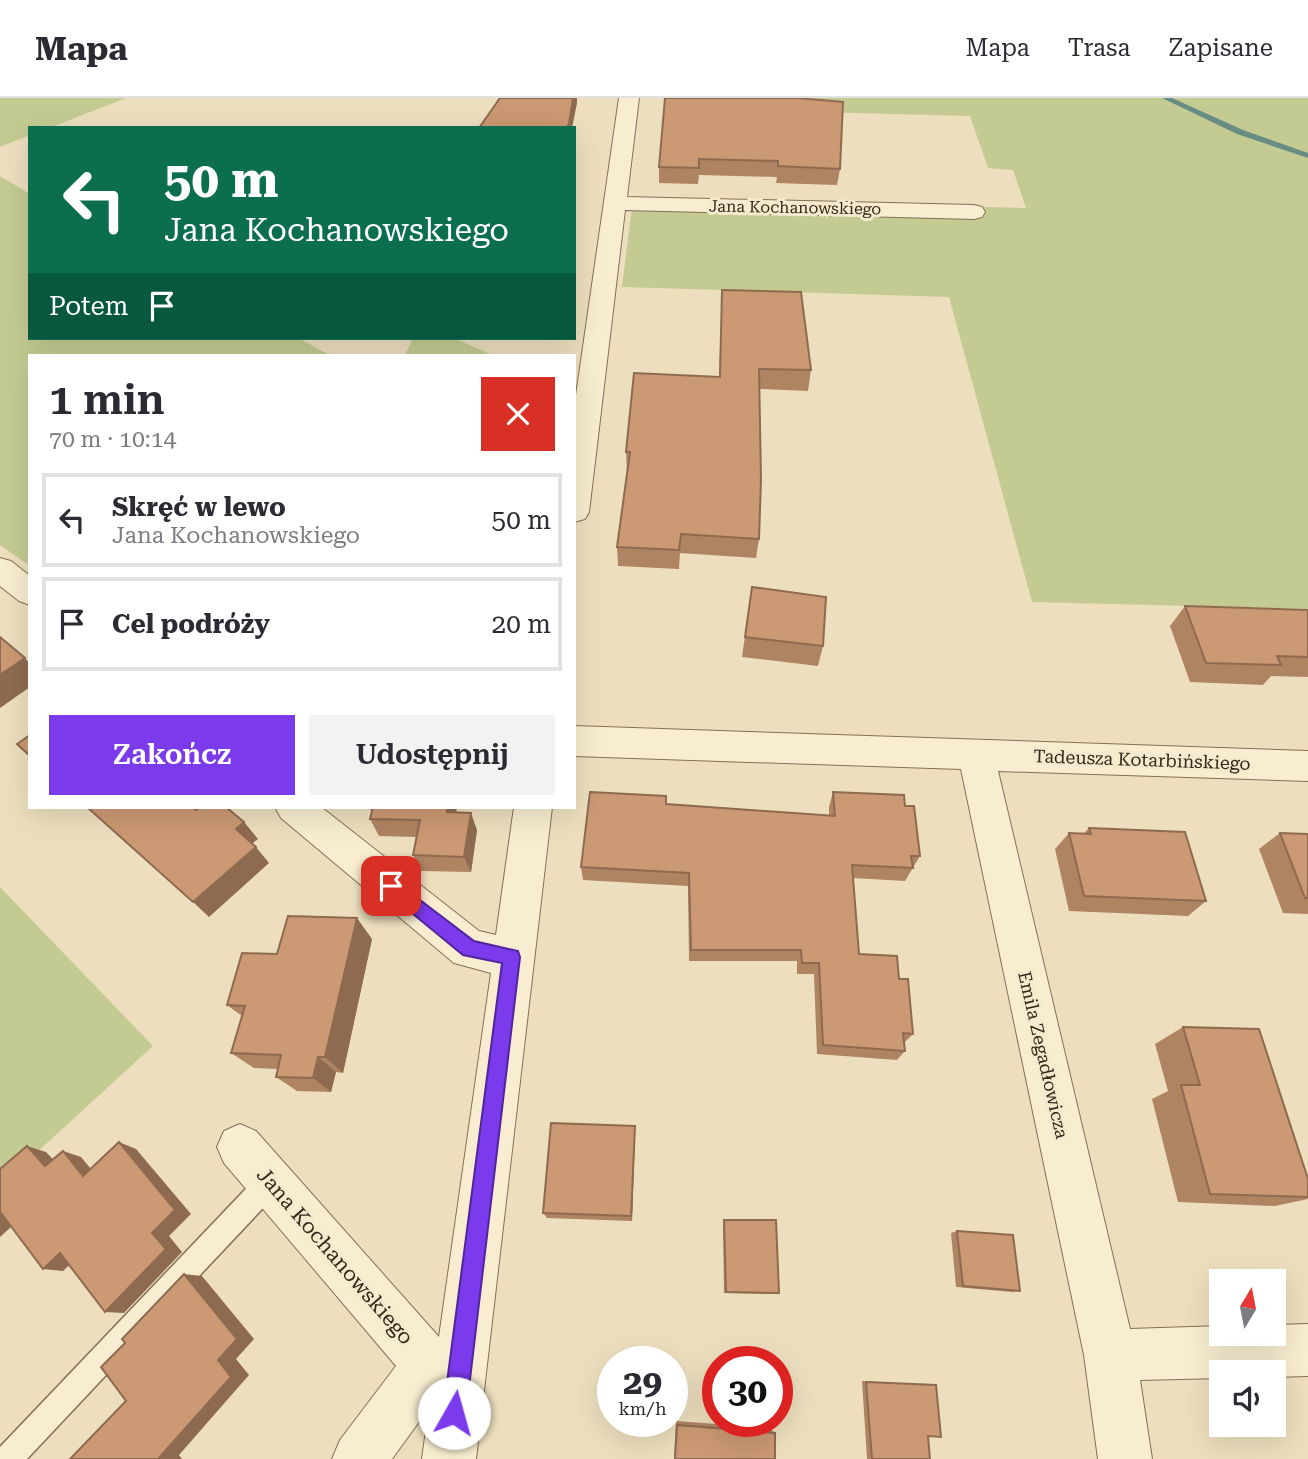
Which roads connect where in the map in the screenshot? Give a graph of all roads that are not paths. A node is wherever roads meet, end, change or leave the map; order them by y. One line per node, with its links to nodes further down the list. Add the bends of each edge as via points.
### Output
1 (629, 98): 2 (street)
2 (616, 203): 3 (street, Jana Kochanowskiego); 5 (street)
3 (975, 212)
4 (576, 308): 5 (street)
5 (602, 310): 6 (street)
6 (576, 498)
7 (0, 569): 8 (street)
8 (28, 591)
9 (576, 741): 10 (street, Tadeusza Kotarbińskiego)
10 (976, 754): 11 (street, Tadeusza Kotarbińskiego); 17 (street, Emila Zegadłowicza)
11 (1308, 766)
12 (296, 809): 14 (street, via 469,949)
13 (533, 809): 14 (street)
14 (511, 957): 18 (street)
15 (255, 1164): 18 (street, Jana Kochanowskiego); 19 (lane)
16 (1308, 1350): 17 (street)
17 (1110, 1355): 22 (street, Emila Zegadłowicza)
18 (445, 1367): 20 (street); 21 (street)
19 (8, 1459)
20 (359, 1459)
21 (449, 1459)
22 (1125, 1459)

